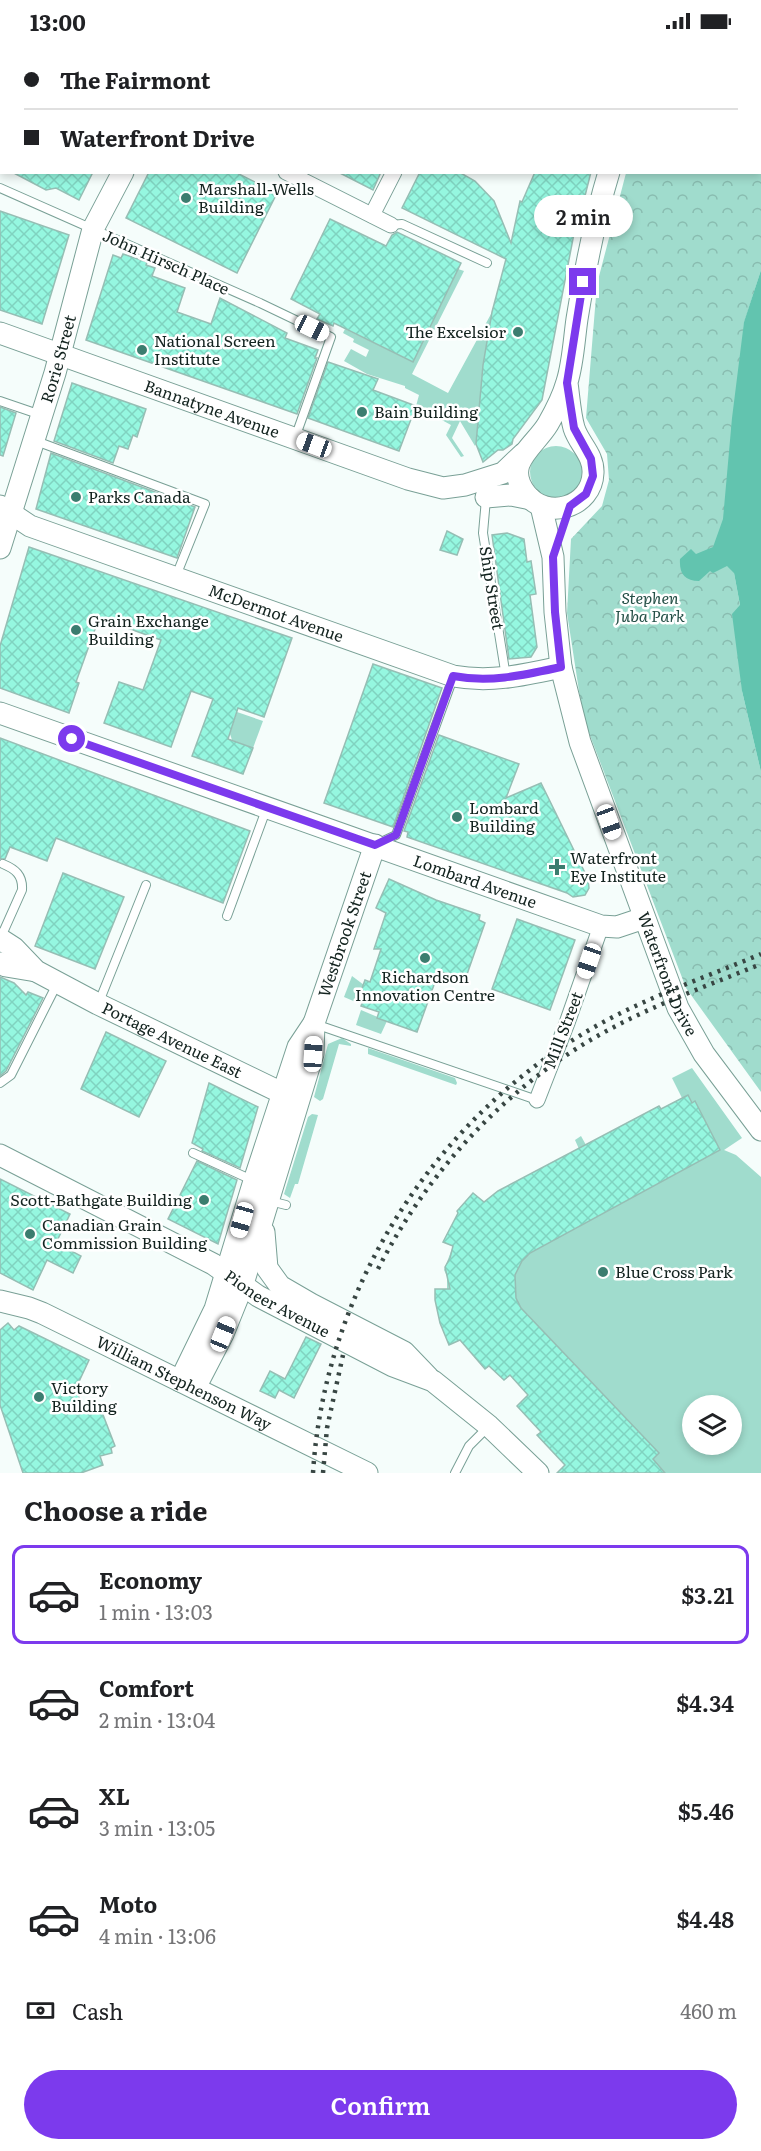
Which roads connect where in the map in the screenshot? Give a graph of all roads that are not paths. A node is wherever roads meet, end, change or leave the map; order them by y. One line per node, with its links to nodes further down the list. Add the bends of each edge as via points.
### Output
1 (122, 174): 8 (street, Rorie Street)
2 (290, 174): 6 (street)
3 (393, 174): 6 (street)
4 (609, 174): 12 (street, Waterfront Drive, via 587,263)
5 (0, 188): 8 (lane, John Hirsch Place)
6 (372, 215): 7 (street)
7 (391, 225): 9 (lane, via 402,224)
8 (93, 229): 11 (street, Rorie Street); 15 (lane, John Hirsch Place, via 331,338)
9 (487, 263)
10 (0, 333): 11 (street, Bannatyne Avenue)
11 (60, 354): 14 (street, Rorie Street); 15 (street, Bannatyne Avenue)
12 (567, 383): 17 (street, Waterfront Drive, via 574,428); 18 (street, Waterfront Drive, via 548,425)
13 (0, 401): 14 (lane)
14 (42, 415): 16 (street, Rorie Street)
15 (295, 438): 18 (street, Bannatyne Avenue, via 443,488 503,473)
16 (34, 441): 22 (street, Rorie Street); 25 (lane, via 205,504)
17 (583, 447): 18 (street, via 571,438 555,435 543,437); 21 (street, Waterfront Drive, via 591,459 592,481 583,497)
18 (527, 449): 20 (street, Waterfront Drive, via 519,476 521,486)
19 (486, 498): 20 (street, via 511,495); 28 (lane, Ship Street, via 483,533)
20 (536, 503): 21 (street, via 554,509); 24 (street, Waterfront Drive)
21 (570, 506): 24 (street, Waterfront Drive)
22 (6, 510): 23 (street, Rorie Street); 25 (street, McDermot Avenue, via 30,526)
23 (0, 548)
24 (553, 557): 26 (street, Waterfront Drive)
25 (176, 578): 27 (street, McDermot Avenue)
26 (561, 667): 28 (street, McDermot Avenue); 35 (street, Waterfront Drive, via 580,742)
27 (453, 676): 28 (street, McDermot Avenue, via 475,680); 31 (lane, via 396,835)
28 (506, 678)
29 (0, 713): 30 (street, Lombard Avenue)
30 (267, 808): 31 (street, Lombard Avenue); 34 (lane)
31 (375, 845): 36 (street, Lombard Avenue); 42 (street, Westbrook Street)
32 (3, 864): 37 (lane, via 17,872 22,890)
33 (147, 885): 41 (lane)
34 (227, 916)
35 (644, 918): 36 (street, Lombard Avenue, via 612,928); 47 (street, Waterfront Drive, via 690,1032)
36 (601, 926): 45 (street, Mill Street)
37 (0, 939): 39 (street, Portage Avenue East)
38 (0, 963): 39 (street, Portage Avenue East)
39 (36, 971): 40 (street, Portage Avenue East)
40 (58, 982): 41 (street, Portage Avenue East); 43 (lane, via 11,1075)
41 (98, 1004): 44 (street, Portage Avenue East)
42 (314, 1023): 44 (street, Westbrook Street, via 298,1047); 45 (lane); 46 (street, Westbrook Street, via 313,1054)
43 (0, 1083)
44 (282, 1094): 46 (street, via 290,1104); 50 (street, Westbrook Street)
45 (537, 1100)
46 (293, 1121): 50 (street, Westbrook Street)
47 (761, 1130)
48 (193, 1153): 50 (lane)
49 (0, 1155): 51 (street, Pioneer Avenue, via 213,1264)
50 (269, 1198): 51 (street, Westbrook Street); 51 (street, Westbrook Street); 53 (street, via 264,1248 267,1268 280,1286 404,1352)
51 (234, 1281): 53 (street, Pioneer Avenue, via 393,1366); 54 (street, Westbrook Street, via 215,1309)
52 (0, 1301): 54 (street, William Stephenson Way, via 42,1313)
53 (433, 1381): 55 (street, Pioneer Avenue)
54 (188, 1384): 56 (street, William Stephenson Way)
55 (489, 1426): 57 (lane, via 469,1446); 58 (street, Pioneer Avenue)
56 (366, 1473)
57 (455, 1473)
58 (538, 1473)

